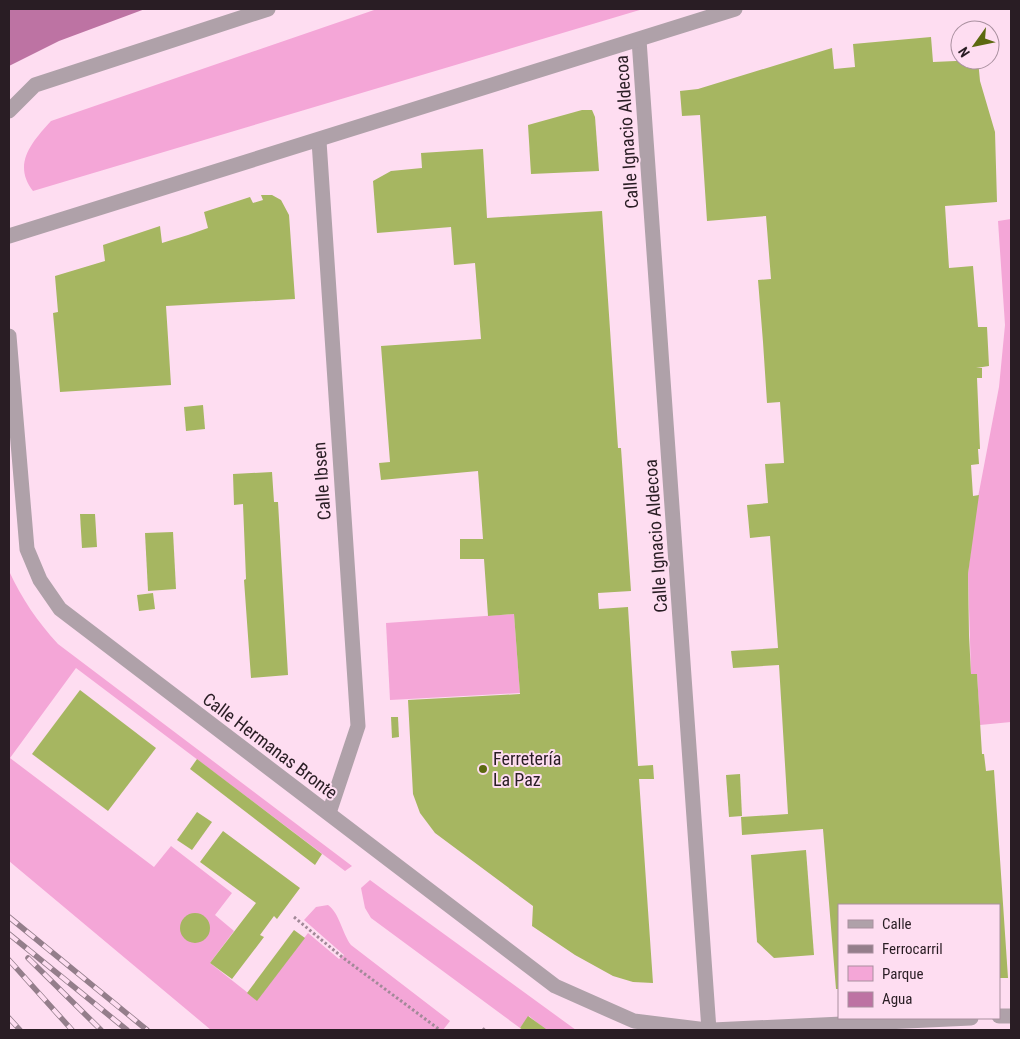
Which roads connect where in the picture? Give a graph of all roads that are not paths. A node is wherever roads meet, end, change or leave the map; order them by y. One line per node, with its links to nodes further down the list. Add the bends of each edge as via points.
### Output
1 (268, 9): 4 (street, via 34,84)
2 (735, 9): 3 (street)
3 (639, 40): 5 (street); 10 (street, Calle Ignacio Aldecoa)
4 (9, 111)
5 (319, 141): 6 (street); 8 (street, Calle Ibsen, via 358,726)
6 (9, 236)
7 (9, 336): 8 (street, Calle Hermanas Bronte, via 27,549 40,580 60,609)
8 (329, 813): 10 (street, Calle Hermanas Bronte, via 555,986 634,1021)
9 (950, 1019): 11 (street)
10 (708, 1030)
11 (713, 1030)

